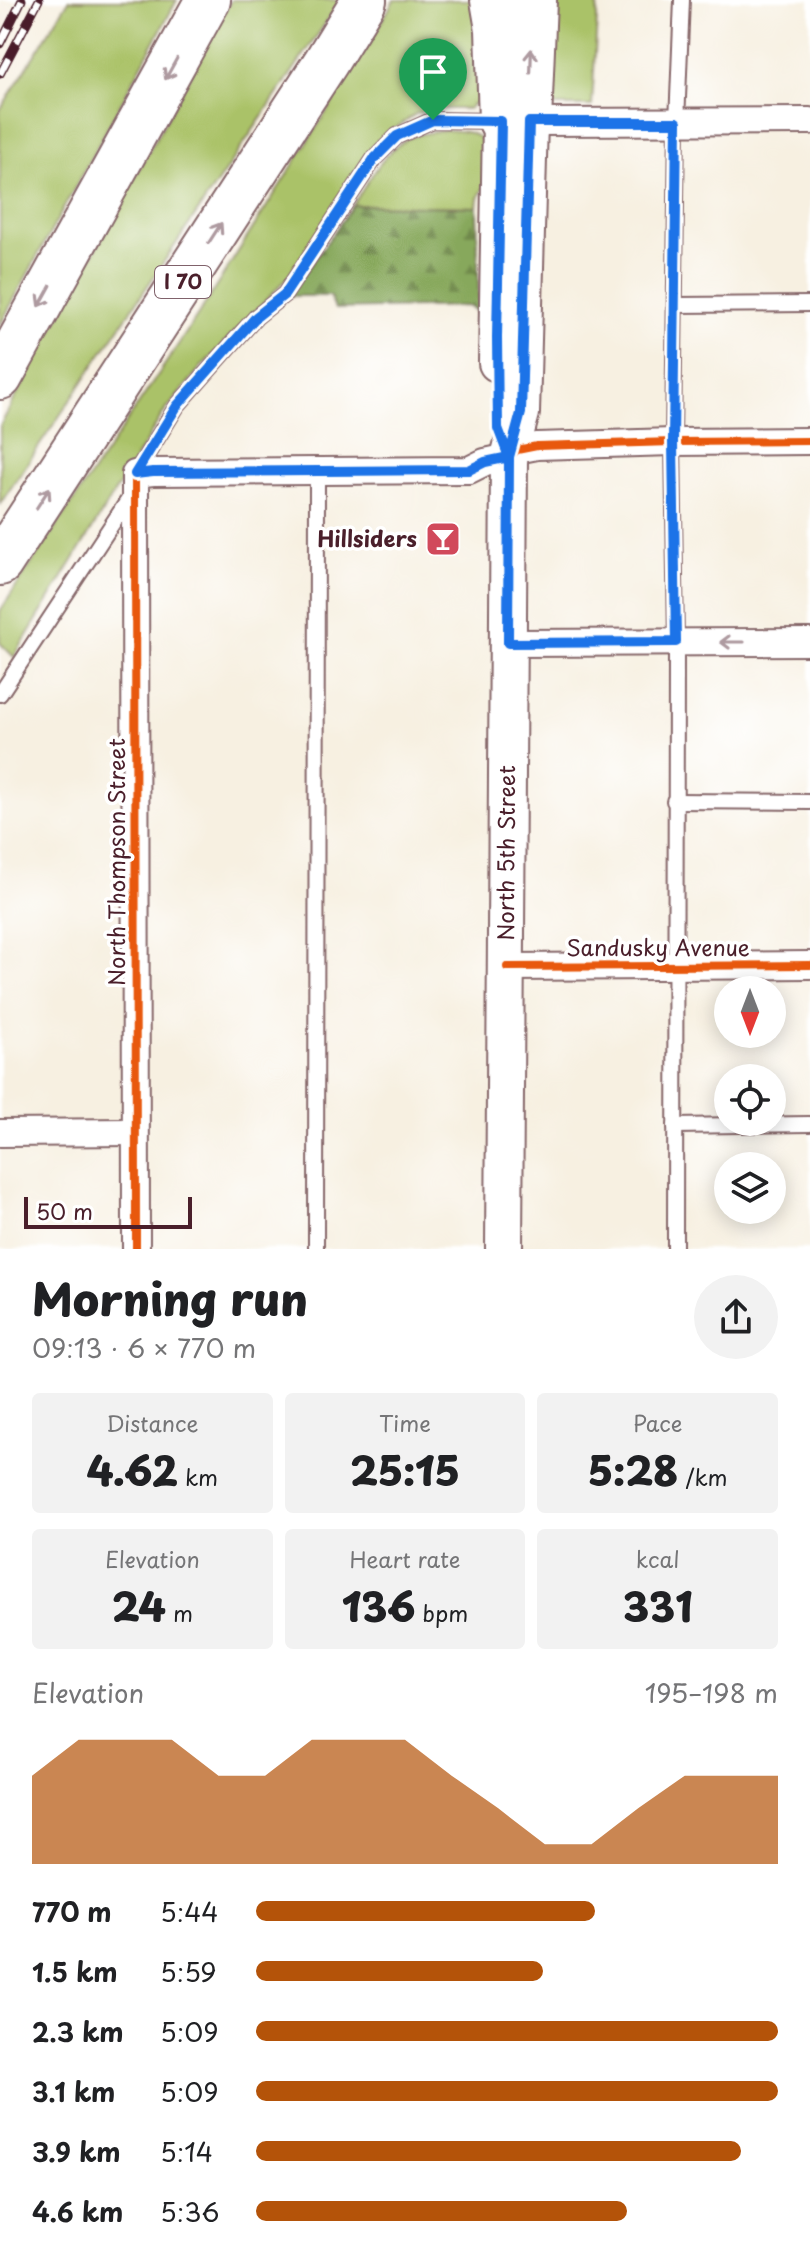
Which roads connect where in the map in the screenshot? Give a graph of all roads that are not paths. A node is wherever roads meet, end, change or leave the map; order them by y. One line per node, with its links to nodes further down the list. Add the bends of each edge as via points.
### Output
1 (208, 0): 11 (highway, one-way to 11)
2 (364, 0): 17 (highway, I 70, one-way to 2)
3 (493, 0): 6 (highway)
4 (534, 0): 6 (highway, one-way to 4)
5 (682, 0): 8 (lane)
6 (515, 121): 8 (street); 14 (main road, North 5th Street, via 497,338 498,428); 16 (lane, via 433,120 397,136 381,151 285,294 256,317 177,406)
7 (810, 121): 8 (street)
8 (677, 122): 10 (lane)
9 (810, 304): 10 (lane)
10 (675, 305): 13 (lane)
11 (0, 377)
12 (810, 441): 13 (street)
13 (673, 442): 14 (street, via 537,446); 18 (lane)
14 (509, 457): 15 (street, via 469,470); 20 (main road, North 5th Street)
15 (317, 471): 16 (street, via 153,472); 32 (lane)
16 (135, 481): 21 (lane); 29 (street, North Thompson Street)
17 (0, 563)
18 (676, 642): 19 (street, one-way to 18); 20 (street); 22 (lane)
19 (810, 642)
20 (508, 643): 26 (main road, North 5th Street)
21 (0, 694)
22 (674, 801): 23 (lane); 24 (lane)
23 (810, 802)
24 (674, 965): 25 (street, Sandusky Avenue); 26 (street, Sandusky Avenue); 28 (lane)
25 (810, 965)
26 (507, 967): 33 (main road, North 5th Street)
27 (810, 1124): 28 (lane)
28 (675, 1126): 34 (lane)
29 (135, 1132): 30 (street); 31 (street, North Thompson Street)
30 (0, 1133)
31 (136, 1249)
32 (316, 1249)
33 (504, 1249)
34 (675, 1249)

